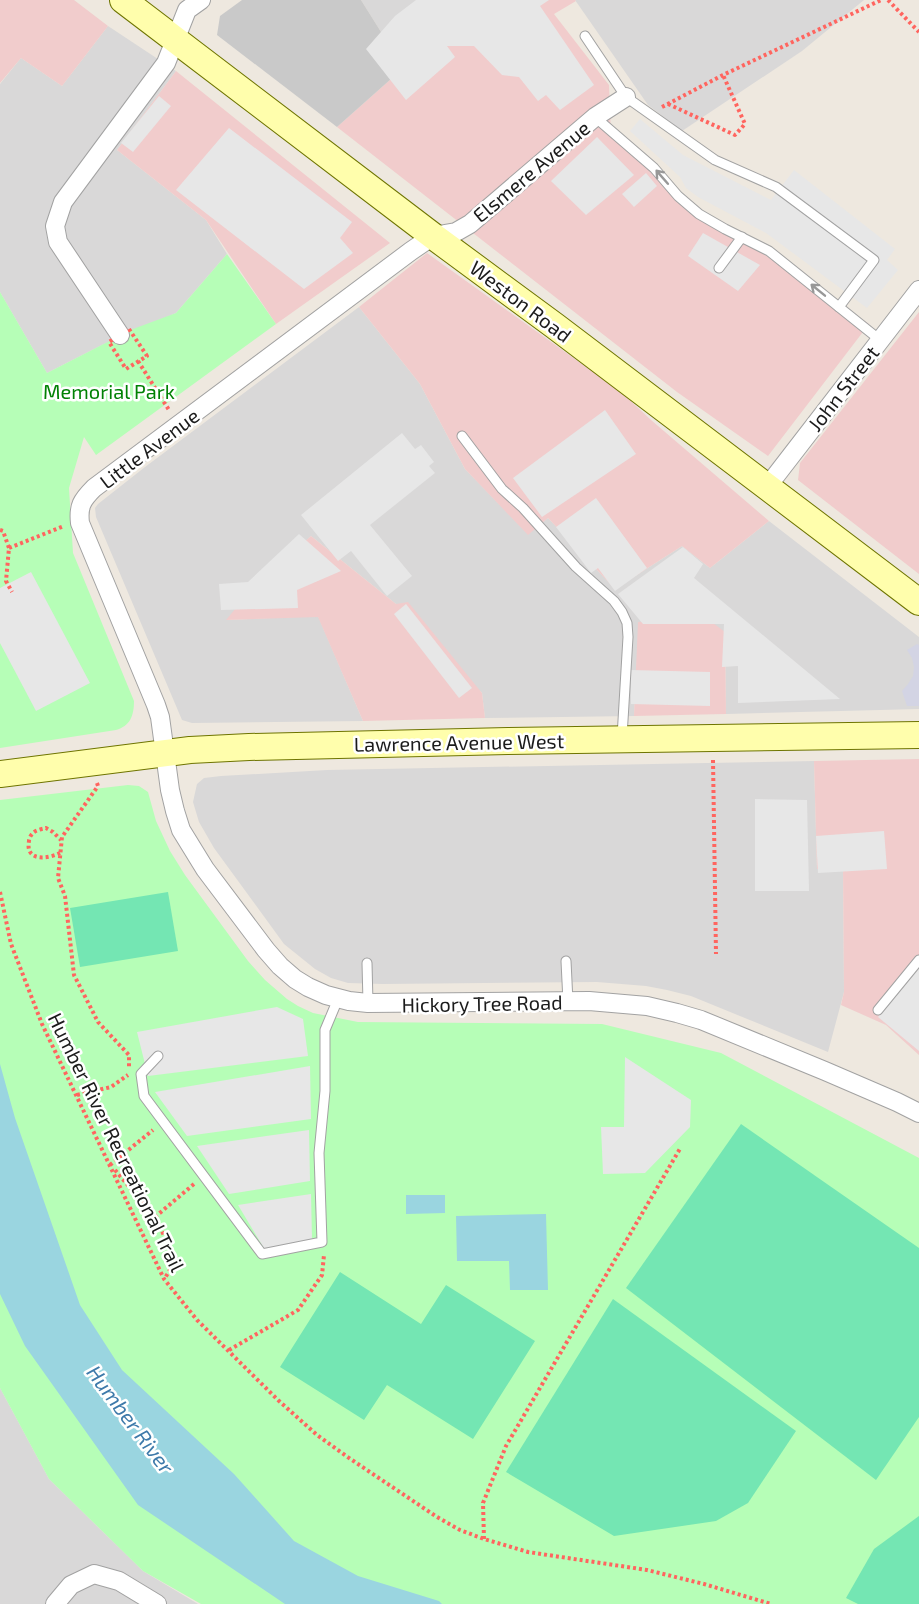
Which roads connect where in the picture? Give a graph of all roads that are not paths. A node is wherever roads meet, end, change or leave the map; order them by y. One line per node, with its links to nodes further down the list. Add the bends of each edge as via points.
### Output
1 (123, 0): 4 (main road, Weston Road)
2 (201, 0): 4 (street, via 187,10)
3 (585, 36): 5 (lane)
4 (175, 39): 7 (main road, Weston Road); 12 (street, via 166,63 63,202 55,226 58,242)
5 (626, 97): 6 (street, Elsmere Avenue); 11 (lane, via 715,160 776,186 874,260)
6 (595, 117): 7 (street, Elsmere Avenue, via 470,224 456,232); 8 (lane, one-way to 6, via 699,214)
7 (433, 236): 15 (main road, Weston Road); 19 (street, Little Avenue, via 94,488 81,504 80,523 156,705)
8 (742, 237): 9 (lane); 11 (lane, one-way to 8, via 769,251)
9 (719, 268)
10 (919, 290): 13 (street, John Street)
11 (839, 307): 13 (lane)
12 (120, 335)
13 (880, 340): 15 (street, John Street)
14 (462, 436): 18 (lane, via 502,489 622,612 627,637)
15 (767, 487): 16 (main road, Weston Road)
16 (919, 602)
17 (919, 735): 18 (main road, Lawrence Avenue West)
18 (621, 740): 19 (main road, Lawrence Avenue West, via 249,747)
19 (165, 753): 20 (main road, Lawrence Avenue West); 24 (street, Hickory Tree Road, via 181,830 205,869 280,966 308,987)
20 (0, 774)
21 (919, 960): 27 (lane)
22 (566, 961): 25 (lane)
23 (367, 963): 26 (lane)
24 (338, 999): 26 (street, Hickory Tree Road); 28 (lane, via 325,1030 319,1153 322,1242 262,1254 144,1096 141,1074)
25 (568, 1002): 26 (street, Hickory Tree Road); 29 (street, Hickory Tree Road, via 637,1005 685,1015)
26 (368, 1004)
27 (878, 1010)
28 (158, 1056)
29 (919, 1113)
30 (55, 1604): 31 (street, via 71,1585 94,1574 119,1581)
31 (157, 1604)

